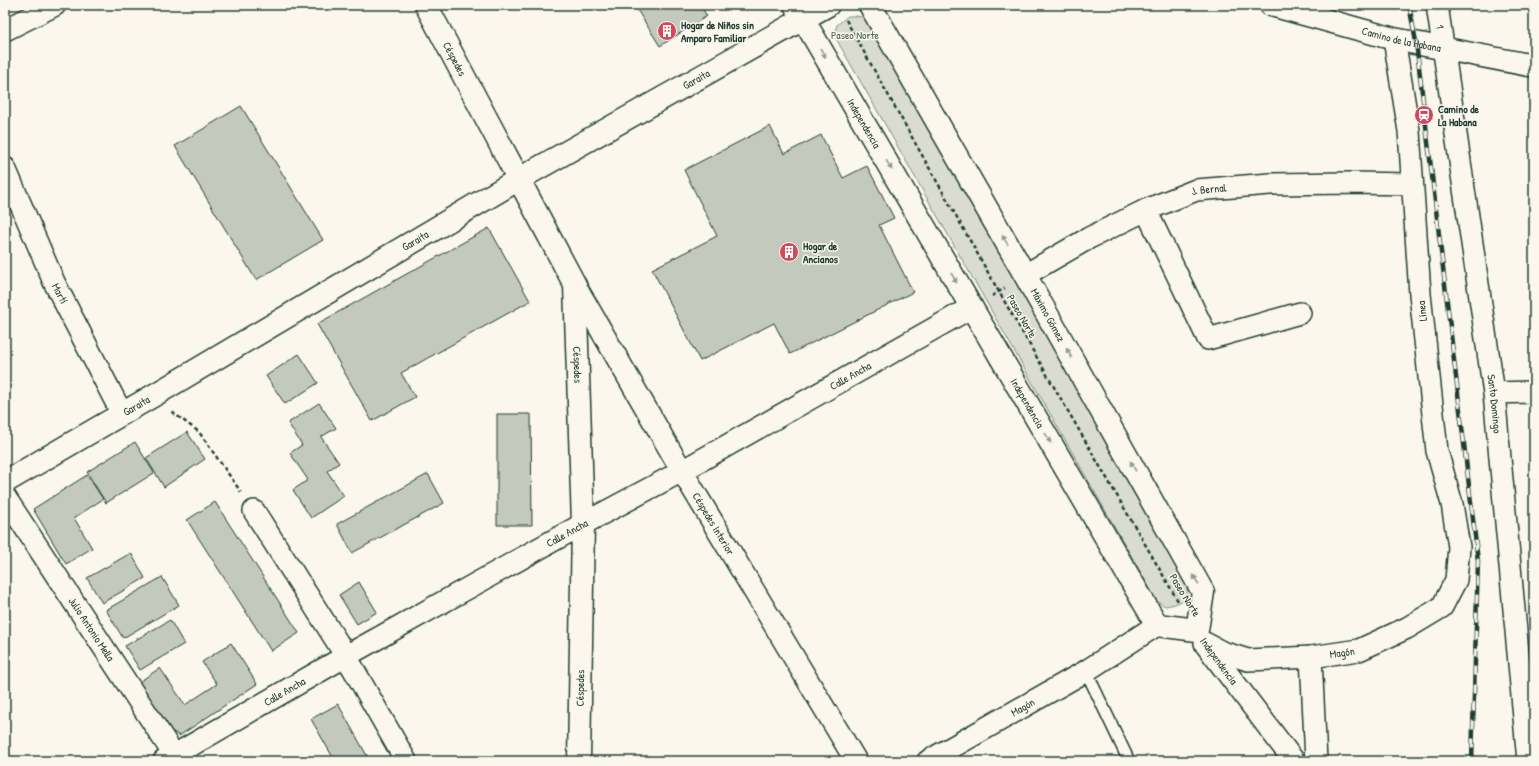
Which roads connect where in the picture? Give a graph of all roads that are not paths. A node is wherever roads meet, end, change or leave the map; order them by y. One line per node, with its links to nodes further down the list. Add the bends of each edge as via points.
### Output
1 (54, 5): 8 (street)
2 (426, 5): 13 (street, Céspedes)
3 (828, 5): 7 (street, Garaita)
4 (870, 5): 16 (street, Máximo Gómez, one-way to 4)
5 (1271, 5): 9 (street, Camino de la Habana)
6 (1437, 5): 10 (street, 1)
7 (799, 12): 13 (street, Garaita); 18 (street, Independencia, one-way to 18)
8 (5, 30)
9 (1394, 39): 10 (street, Camino de la Habana); 14 (street, Línea, via 1409,131)
10 (1444, 48): 11 (street, Camino de la Habana); 21 (street, Santo Domingo)
11 (1534, 66)
12 (5, 168): 22 (street, Martí, via 54,282)
13 (519, 179): 17 (street, Céspedes); 22 (street, Garaita)
14 (1412, 184): 15 (street, J. Bernal, via 1270,184 1196,190); 28 (street, Línea, via 1420,294 1437,451 1452,504 1459,547)
15 (1146, 210): 16 (street, J. Bernal, via 1089,238); 19 (street, via 1208,339)
16 (1026, 275): 30 (street, Máximo Gómez, one-way to 16, via 1203,592)
17 (575, 285): 23 (street, Céspedes Interior); 27 (street, Céspedes)
18 (972, 307): 23 (street, Calle Ancha); 29 (street, Independencia, one-way to 29)
19 (1300, 313)
20 (1534, 392): 21 (street)
21 (1494, 393): 34 (street, Santo Domingo)
22 (122, 414): 24 (street, Garaita)
23 (682, 470): 27 (street, Calle Ancha); 38 (street, Céspedes Interior)
24 (5, 482)
25 (5, 497): 35 (street, Julio Antonio Mella)
26 (254, 511): 31 (street)
27 (582, 524): 31 (street, Calle Ancha); 37 (street, Céspedes)
28 (1456, 580): 32 (street, Magón, via 1442,607 1407,628 1360,650)
29 (1157, 625): 30 (street, Independencia); 33 (street, Magón)
30 (1201, 637): 32 (street, Magón, via 1222,652 1248,660); 41 (street, Independencia)
31 (346, 656): 35 (street, Calle Ancha); 36 (street)
32 (1311, 658): 42 (street)
33 (1086, 671): 39 (street, Magón); 40 (lane)
34 (1529, 712): 43 (street, Santo Domingo)
35 (172, 759)
36 (406, 761)
37 (579, 761)
38 (856, 761)
39 (928, 761)
40 (1129, 761)
41 (1294, 761)
42 (1316, 761)
43 (1528, 761)

